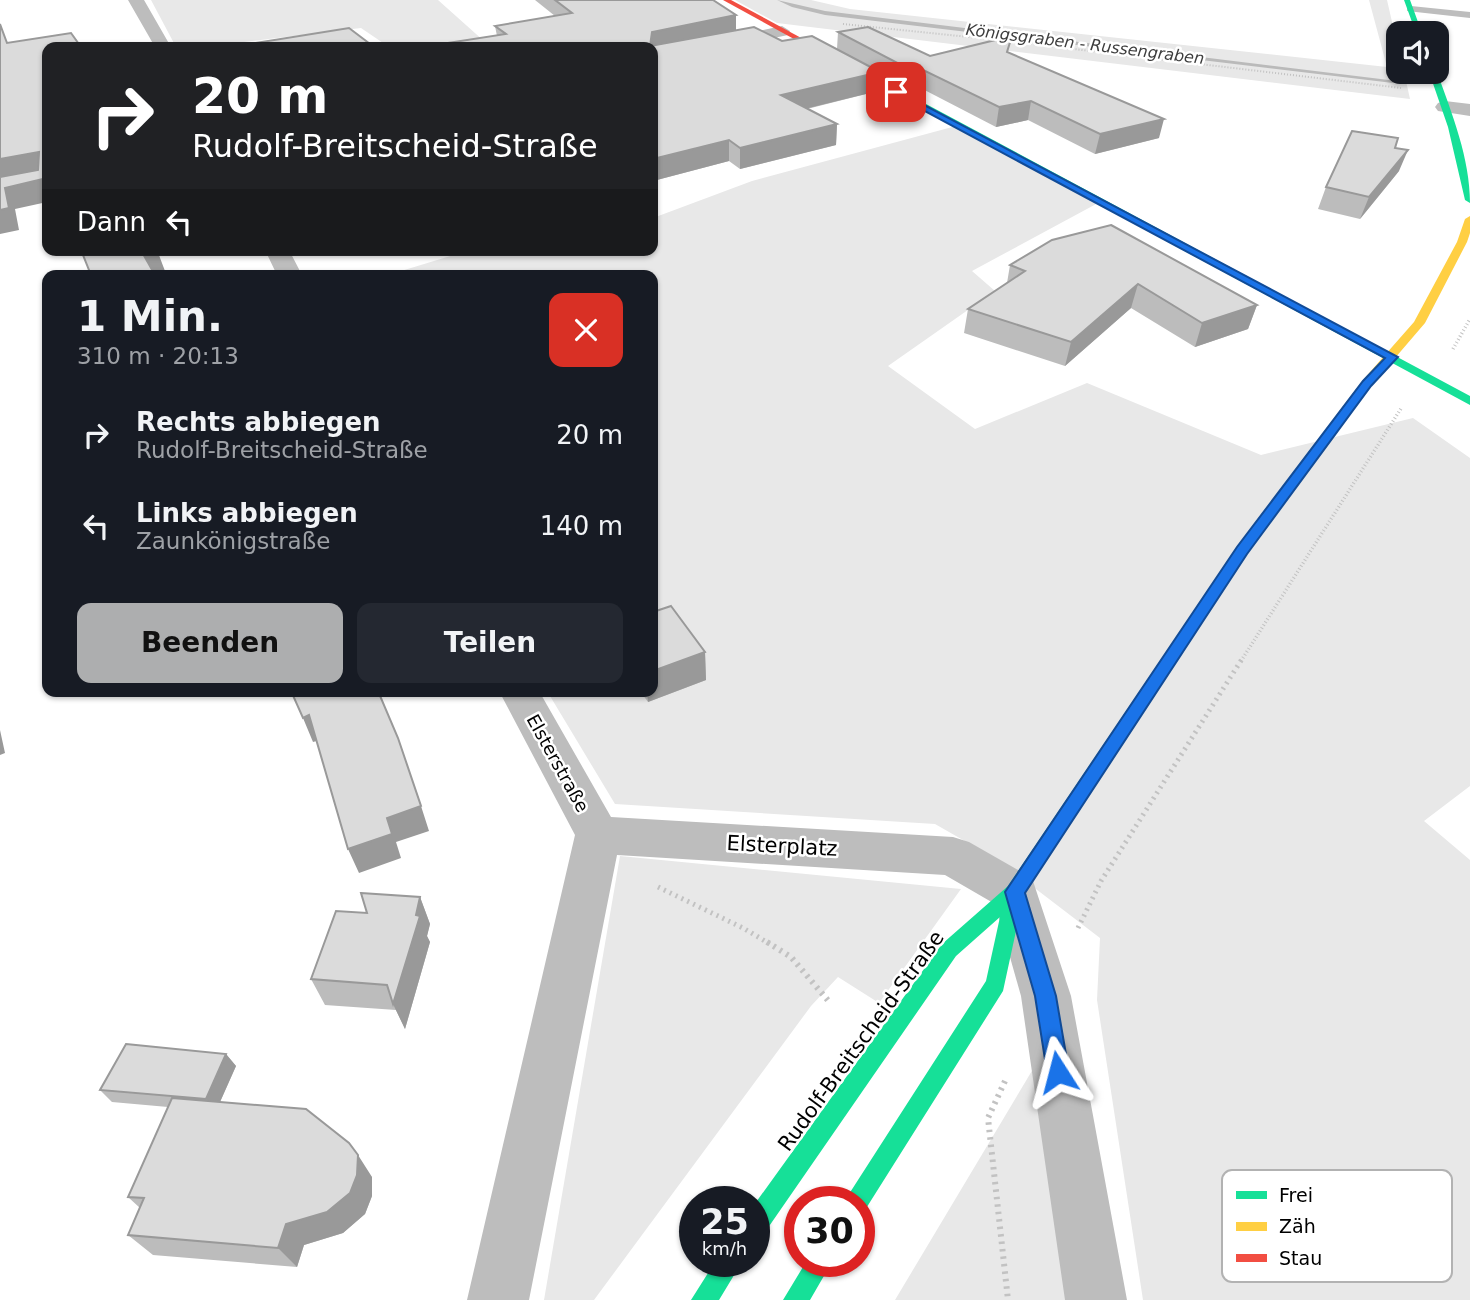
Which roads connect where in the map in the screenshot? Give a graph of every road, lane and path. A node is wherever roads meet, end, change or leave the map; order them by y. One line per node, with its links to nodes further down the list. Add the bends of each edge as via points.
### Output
1 (136, 0): 6 (street)
2 (726, 0): 5 (street)
3 (1409, 5): 4 (lane)
4 (1470, 15)
5 (782, 31): 7 (street); 9 (path, via 849,23); 14 (street)
6 (160, 42)
7 (658, 57)
8 (1437, 84): 9 (street)
9 (1442, 100): 10 (street); 11 (street)
10 (1470, 110)
11 (1470, 200)
12 (1470, 219): 14 (street, Rudolf-Breitscheid-Straße, via 1419,323)
13 (1470, 319): 15 (path, via 1441,372)
14 (1392, 357): 15 (street); 20 (street, Rudolf-Breitscheid-Straße, via 1367,383 1242,551)
15 (1430, 378): 16 (street); 21 (path, via 1404,404 1101,881)
16 (1470, 401)
17 (522, 697): 18 (street, Elsterstraße)
18 (598, 835): 20 (street, Elsterplatz, via 953,856); 28 (street)
19 (656, 886): 22 (path, via 791,957)
20 (1015, 892): 21 (street); 24 (street, Rudolf-Breitscheid-Straße, via 996,984); 25 (street, Rudolf-Breitscheid-Straße, via 949,950)
21 (1046, 996): 32 (street)
22 (831, 1004)
23 (1011, 1069): 31 (path, via 988,1118)
24 (867, 1186)
25 (770, 1203)
26 (720, 1277): 29 (street)
27 (811, 1277): 30 (street)
28 (498, 1300)
29 (704, 1300)
30 (796, 1300)
31 (1008, 1300)
32 (1096, 1300)

